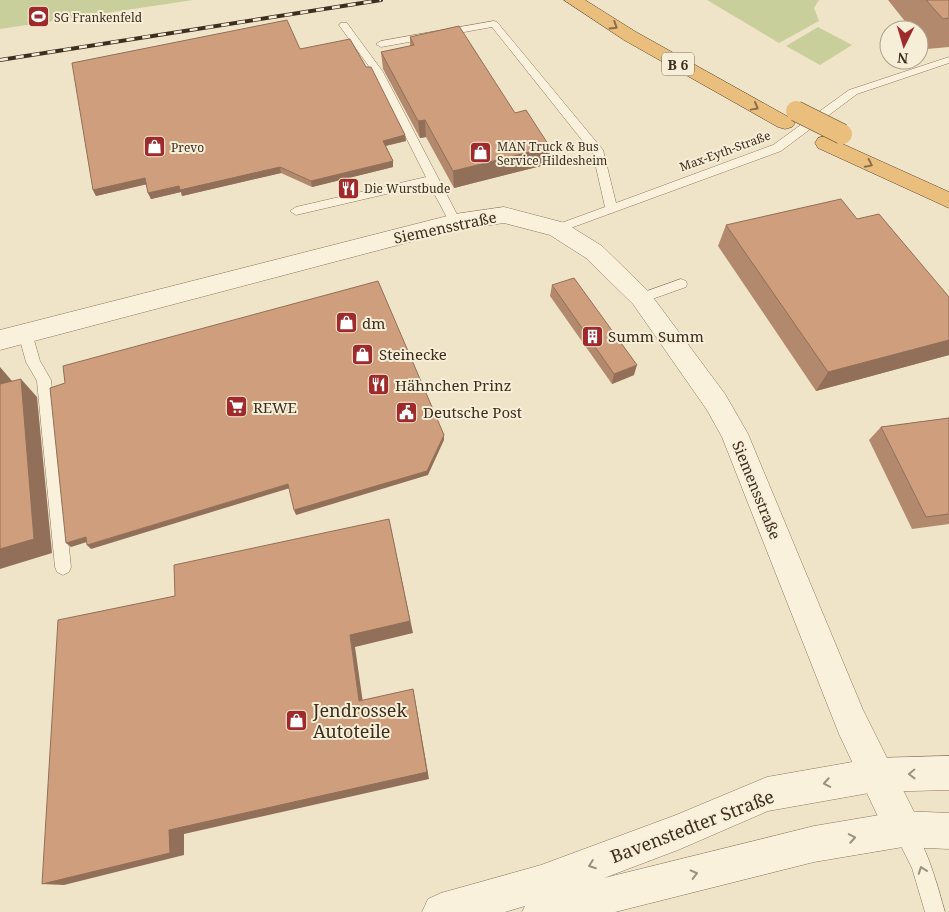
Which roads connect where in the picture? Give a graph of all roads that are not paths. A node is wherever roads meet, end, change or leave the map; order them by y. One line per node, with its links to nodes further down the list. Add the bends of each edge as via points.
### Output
1 (573, 0): 6 (highway, B 6, one-way to 6, via 638,41)
2 (599, 0): 6 (highway, B 6)
3 (344, 25): 8 (lane, via 378,72)
4 (381, 44): 13 (lane, via 494,24 599,153)
5 (949, 60): 13 (lane, Max-Eyth-Straße, via 853,92 777,148)
6 (790, 117): 7 (highway, B 6)
7 (833, 139): 9 (highway, B 6, one-way to 9); 10 (highway, B 6)
8 (433, 179): 14 (lane); 15 (lane)
9 (899, 179): 11 (highway, B 6); 12 (highway)
10 (949, 185)
11 (949, 201)
12 (949, 205)
13 (611, 207): 16 (lane, Max-Eyth-Straße)
14 (296, 210)
15 (455, 222): 16 (street, Siemensstraße, via 504,215); 19 (street, Siemensstraße)
16 (557, 228): 18 (street, Siemensstraße, via 594,252)
17 (681, 284): 18 (lane)
18 (642, 298): 23 (street, Siemensstraße, via 716,402 734,434)
19 (25, 333): 20 (street, Siemensstraße); 21 (lane, via 33,362 44,380)
20 (0, 340)
21 (63, 567)
22 (949, 773): 23 (street, Bavenstedter Straße, one-way to 23)
23 (875, 775): 24 (street, Siemensstraße); 26 (street, Bavenstedter Straße, one-way to 26, via 767,794 678,832 541,883)
24 (902, 829): 25 (street); 27 (street, one-way to 24, via 814,844); 28 (lane, one-way to 24, via 921,865)
25 (949, 831)
26 (441, 912)
27 (541, 912)
28 (935, 912)

